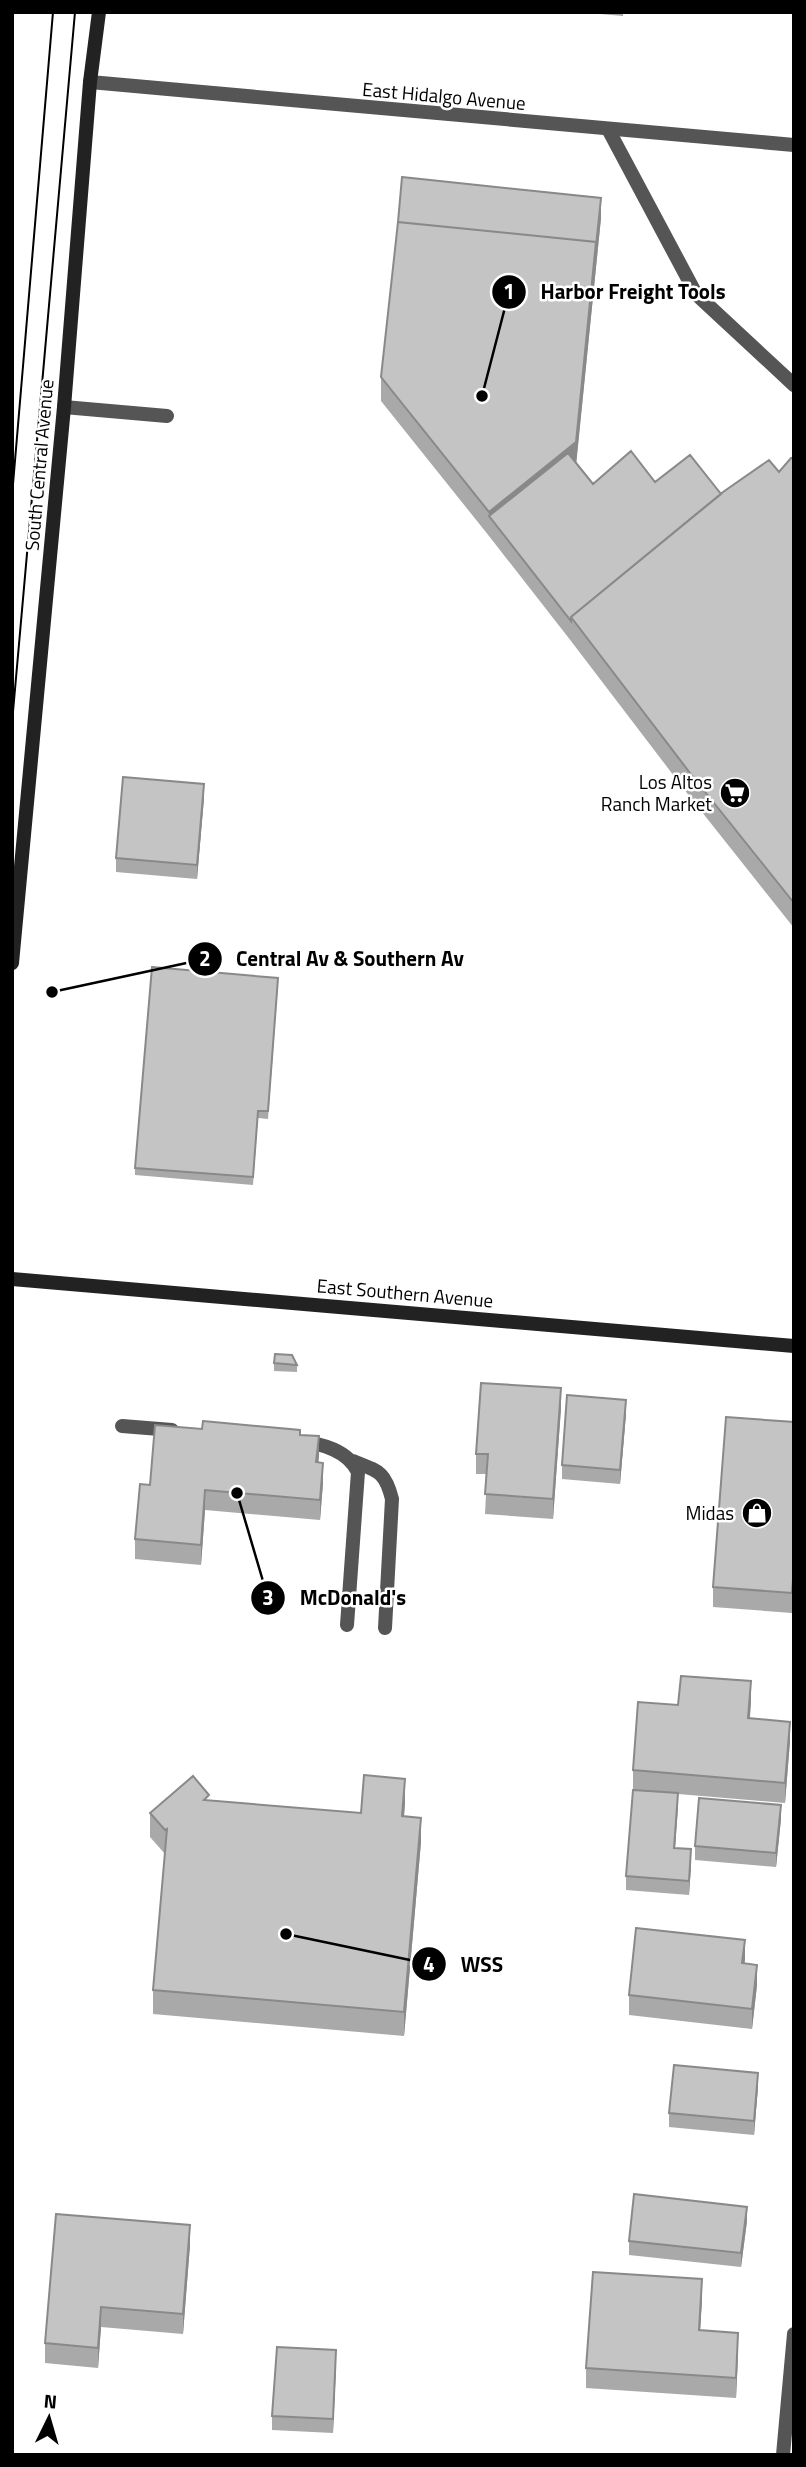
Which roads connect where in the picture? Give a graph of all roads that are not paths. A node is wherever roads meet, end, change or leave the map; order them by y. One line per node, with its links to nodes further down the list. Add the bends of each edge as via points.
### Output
1 (99, 12): 2 (main road, South Central Avenue)
2 (90, 82): 3 (street, East Hidalgo Avenue); 6 (main road, South Central Avenue)
3 (608, 129): 4 (street, East Hidalgo Avenue); 5 (street, via 696,294)
4 (794, 145)
5 (794, 385)
6 (64, 407): 7 (street); 8 (main road, South Central Avenue)
7 (167, 416)
8 (12, 964)
9 (12, 1279): 10 (main road, East Southern Avenue)
10 (794, 1346)
11 (122, 1426): 12 (street)
12 (186, 1432)
13 (280, 1440): 14 (street, via 320,1443)
14 (353, 1461): 15 (street, via 358,1481); 16 (street, via 387,1479 392,1499)
15 (347, 1625)
16 (385, 1628)
17 (794, 2334): 18 (street)
18 (783, 2455)

